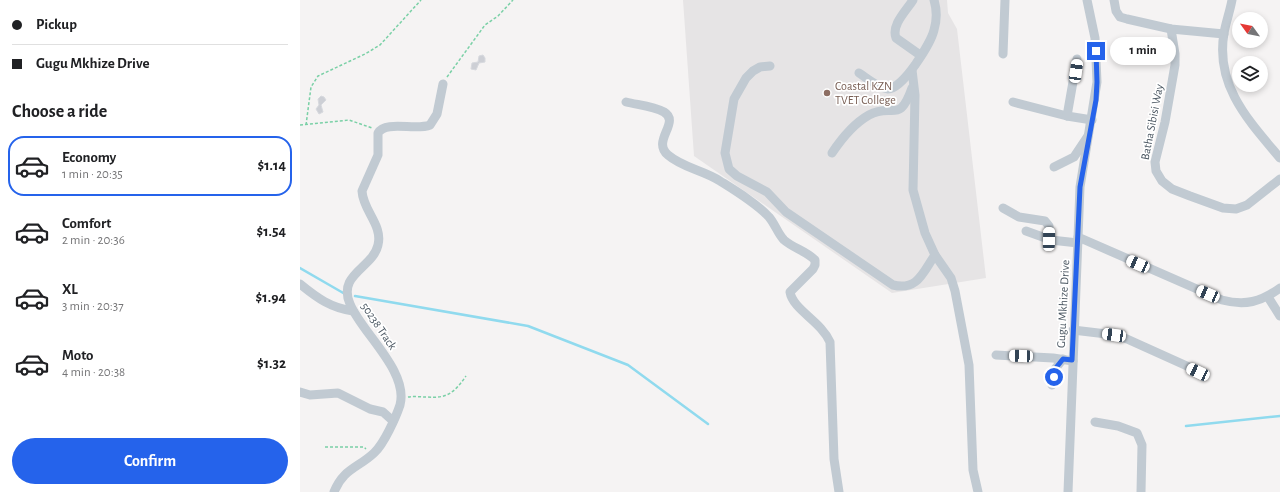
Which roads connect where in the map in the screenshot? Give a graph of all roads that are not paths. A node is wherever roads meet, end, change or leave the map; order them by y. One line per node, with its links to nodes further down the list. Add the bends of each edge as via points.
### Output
1 (913, 0): 10 (street, via 895,27 894,34)
2 (934, 0): 10 (street, via 934,32)
3 (1006, 0): 9 (street)
4 (1087, 0): 20 (street, Gugu Mkhize Drive, via 1097,63)
5 (1114, 0): 7 (street, via 1116,12 1120,17)
6 (1232, 0): 8 (street)
7 (1171, 29): 8 (street); 25 (street, Batha Sibisi Way, via 1175,65 1165,122 1154,162 1162,181 1172,189 1190,196 1223,208 1236,209 1246,205)
8 (1224, 34): 23 (street, via 1225,65 1234,97 1248,120)
9 (1004, 54)
10 (920, 55): 13 (street)
11 (1077, 59): 19 (street)
12 (770, 66): 30 (street, via 753,71 734,99 725,153 730,169 737,176 767,192 786,212 893,285 910,286 917,282)
13 (912, 70): 14 (street, via 901,83 889,89); 15 (street)
14 (859, 73)
15 (914, 83): 22 (street, via 903,107 895,111 880,111 859,121); 30 (street, via 913,190 922,226)
16 (443, 84): 34 (street, 50238 Track, via 433,123 426,127 386,127 378,133 378,155 362,192 362,198 377,228 378,245 371,258 351,279 348,295)
17 (626, 102): 46 (street, via 666,113 670,118 670,124 662,143 663,150 668,155 719,180 763,211 786,241 815,260 813,269 790,292 792,300 820,326 830,342 834,459)
18 (1013, 102): 19 (street)
19 (1067, 116): 20 (street)
20 (1092, 120): 21 (street, Gugu Mkhize Drive)
21 (1089, 135): 24 (street, via 1085,137 1074,157); 29 (street, Gugu Mkhize Drive, via 1080,187)
22 (832, 153)
23 (1280, 158)
24 (1054, 168)
25 (1280, 179)
26 (1003, 208): 28 (street, via 1019,217 1044,221 1049,226)
27 (1026, 231): 28 (street)
28 (1049, 239): 29 (street)
29 (1078, 240): 33 (street, via 1222,300 1245,304); 36 (street, Gugu Mkhize Drive)
30 (935, 255): 47 (street, via 951,278 969,365 974,470)
31 (300, 284): 34 (street, via 322,302 342,310)
32 (1280, 288): 33 (street)
33 (1268, 297): 35 (street)
34 (353, 311): 43 (street, 50238 Track, via 393,369 400,390)
35 (1280, 316)
36 (1074, 330): 39 (street, Gugu Mkhize Drive); 40 (street, via 1127,339)
37 (996, 355): 38 (street)
38 (1063, 359): 39 (street); 41 (street, via 1055,369)
39 (1072, 360): 48 (street, Gugu Mkhize Drive)
40 (1198, 372)
41 (1052, 385)
42 (300, 392): 43 (street, via 310,395 338,393 370,409 383,412)
43 (393, 421): 45 (street, 50238 Track, via 373,454 342,476)
44 (1095, 422): 49 (street, via 1137,433 1142,446)
45 (334, 492)
46 (839, 492)
47 (978, 492)
48 (1068, 492)
49 (1141, 492)

